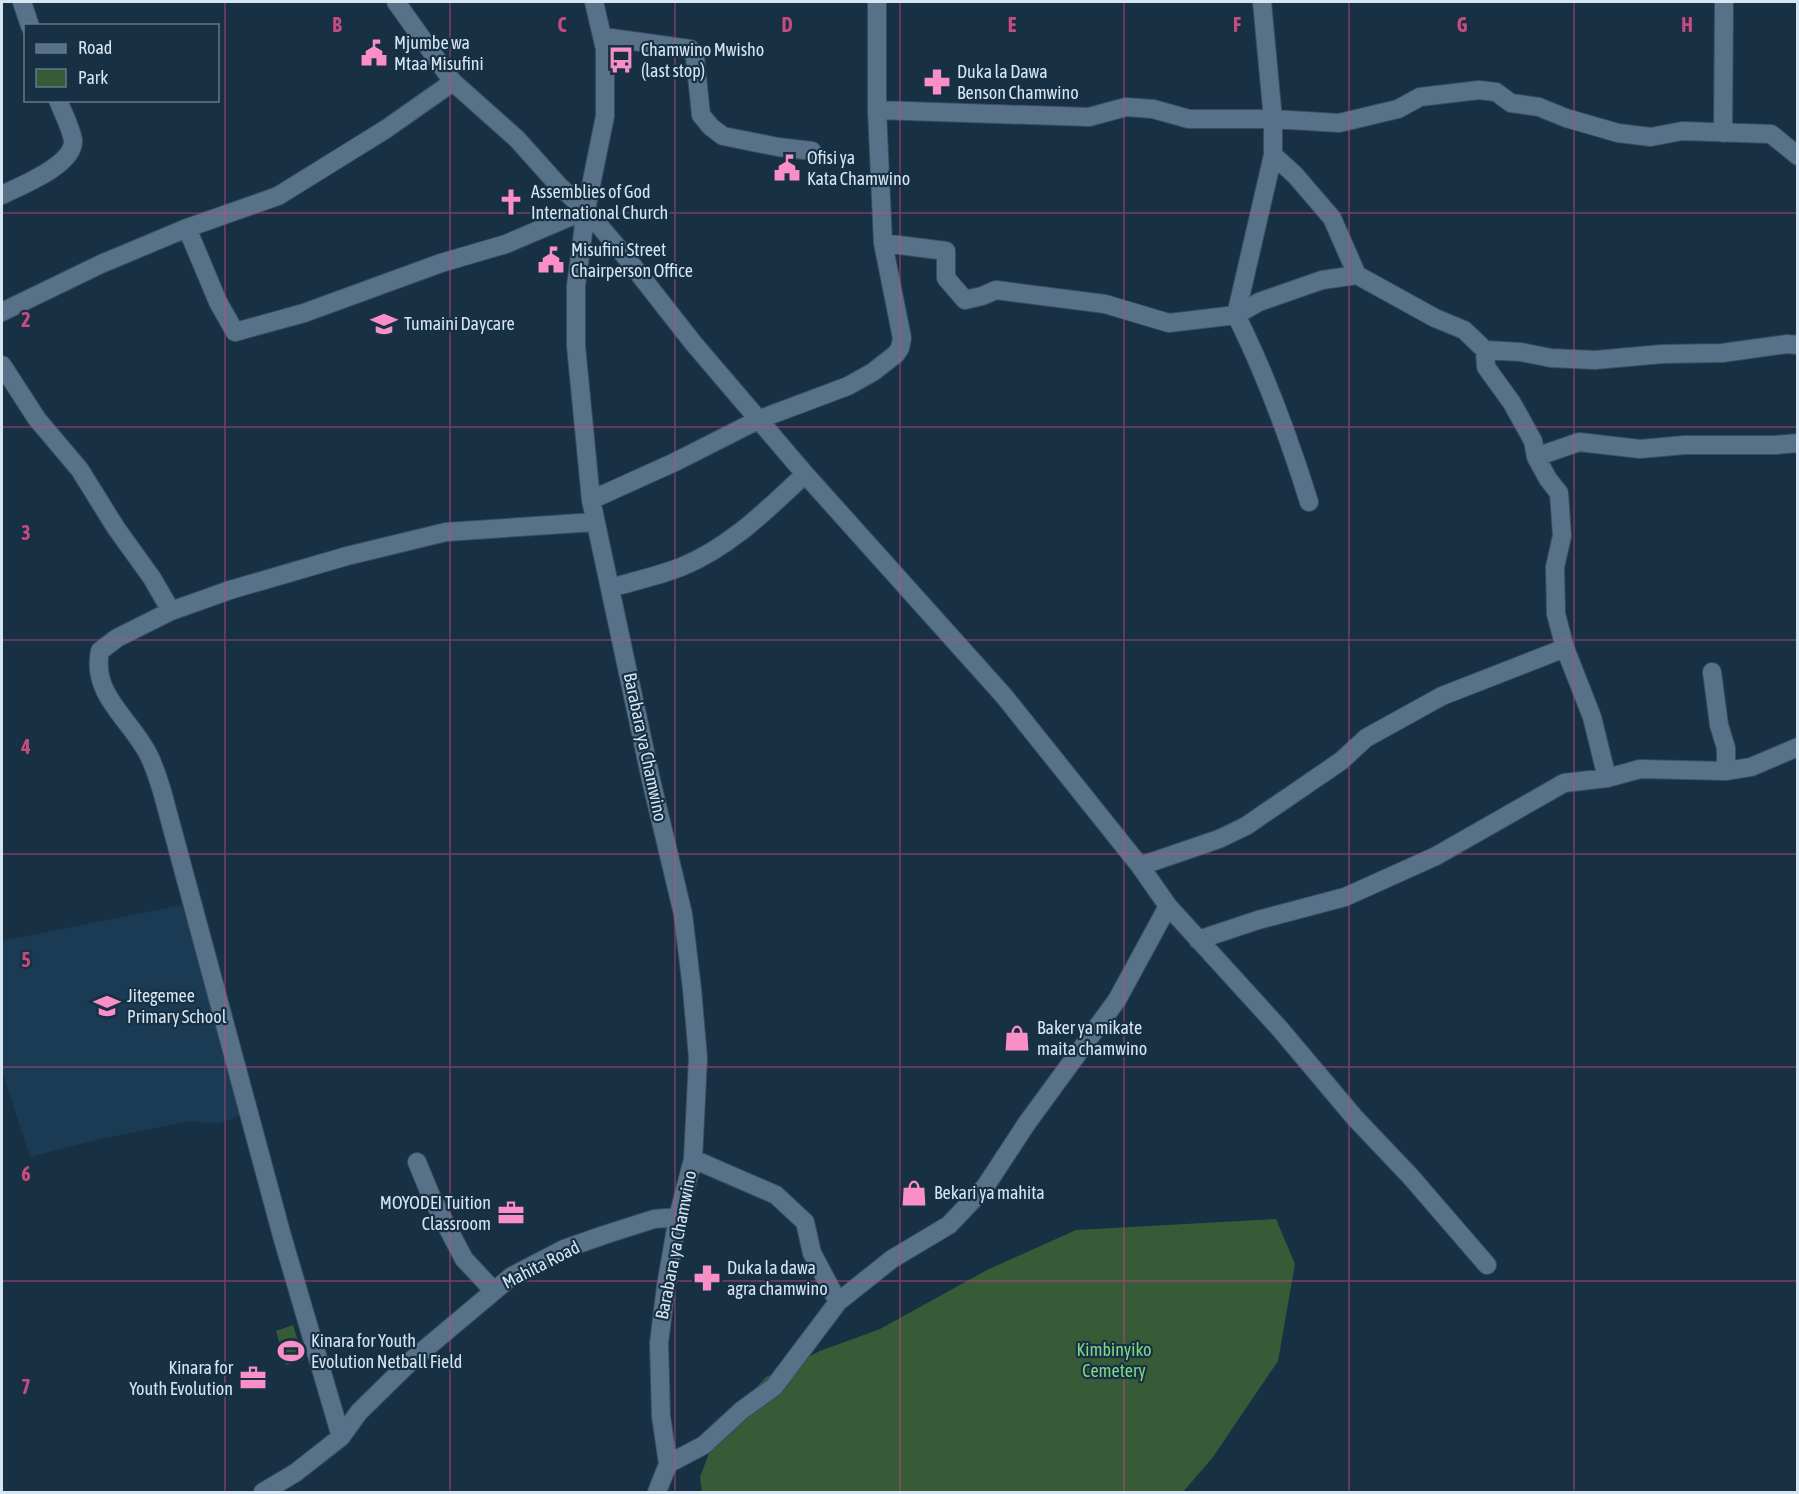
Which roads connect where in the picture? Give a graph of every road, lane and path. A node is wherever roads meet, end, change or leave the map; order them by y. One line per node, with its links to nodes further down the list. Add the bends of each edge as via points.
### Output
1 (22, 2): 7 (street)
2 (396, 2): 9 (street)
3 (594, 2): 8 (street, Barabara ya Chamwino)
4 (877, 2): 11 (street)
5 (1262, 2): 12 (street)
6 (1724, 2): 13 (street)
7 (29, 24)
8 (604, 37): 14 (street, via 690,49 695,57 701,115 711,127 723,136); 18 (street, Barabara ya Chamwino, via 605,116)
9 (453, 82): 18 (street, via 517,139); 19 (street, via 278,196)
10 (59, 102): 17 (street, via 73,142 68,157)
11 (877, 110): 12 (street, via 1089,117 1126,107 1153,109 1189,119); 20 (street)
12 (1273, 119): 13 (street, via 1339,123 1398,109 1420,97 1479,90 1496,92 1511,102 1618,133 1651,137 1682,131); 15 (street)
13 (1723, 133): 16 (street, via 1770,134)
14 (812, 151)
15 (1273, 155): 21 (street, via 1332,218); 23 (street)
16 (1797, 156)
17 (2, 195)
18 (586, 210): 19 (street, via 506,244 235,332); 27 (street); 31 (street, Barabara ya Chamwino, via 576,286 576,346)
19 (187, 228): 22 (street)
20 (883, 243): 23 (street, via 946,251 946,278 965,300 996,290 1104,304 1169,323); 27 (street, via 902,338 896,354 848,386)
21 (1357, 275): 23 (street, via 1322,280 1259,302); 25 (street, via 1464,330)
22 (2, 312)
23 (1236, 315): 32 (street, via 1288,437)
24 (1797, 345): 25 (street, via 1595,360)
25 (1485, 350): 29 (street, via 1486,367 1512,403 1533,441)
26 (2, 364): 35 (street, via 37,419 80,470)
27 (760, 419): 30 (street); 31 (street)
28 (1797, 443): 29 (street, via 1640,449 1579,442)
29 (1536, 457): 36 (street, via 1559,493 1562,536 1555,567 1556,614)
30 (805, 474): 34 (street, via 759,518 709,554); 41 (street, via 1004,696)
31 (591, 500): 33 (street, Barabara ya Chamwino)
32 (1309, 502)
33 (596, 522): 34 (street, Barabara ya Chamwino); 35 (street, via 446,532 230,590)
34 (610, 588): 44 (street, Barabara ya Chamwino, via 683,914 698,1058)
35 (171, 611): 50 (street, via 100,651 98,673 108,697 148,753 162,791 282,1236)
36 (1565, 648): 40 (street, via 1592,717); 41 (street, via 1442,696 1366,738 1341,761 1246,826)
37 (1712, 672): 39 (street, via 1726,748)
38 (1797, 747): 39 (street, via 1750,767)
39 (1726, 771): 40 (street, via 1640,770)
40 (1607, 778): 43 (street, via 1564,783 1436,856 1345,897)
41 (1140, 866): 42 (street)
42 (1168, 906): 43 (street); 49 (street, via 1117,1000 986,1187 949,1224 892,1259)
43 (1198, 940): 47 (street)
44 (693, 1159): 46 (street, Barabara ya Chamwino); 49 (street, via 776,1195 805,1222 812,1253)
45 (417, 1162): 48 (street, via 464,1259)
46 (678, 1217): 48 (street, Mahita Road, via 654,1219 564,1250); 51 (street, Barabara ya Chamwino, via 659,1343 661,1416)
47 (1487, 1265)
48 (493, 1290): 50 (street, Mahita Road, via 412,1360 359,1412)
49 (838, 1302): 51 (street, via 774,1387 704,1445)
50 (341, 1437): 52 (street, Mahita Road)
51 (668, 1464): 53 (street, Barabara ya Chamwino)
52 (263, 1492)
53 (657, 1492)

